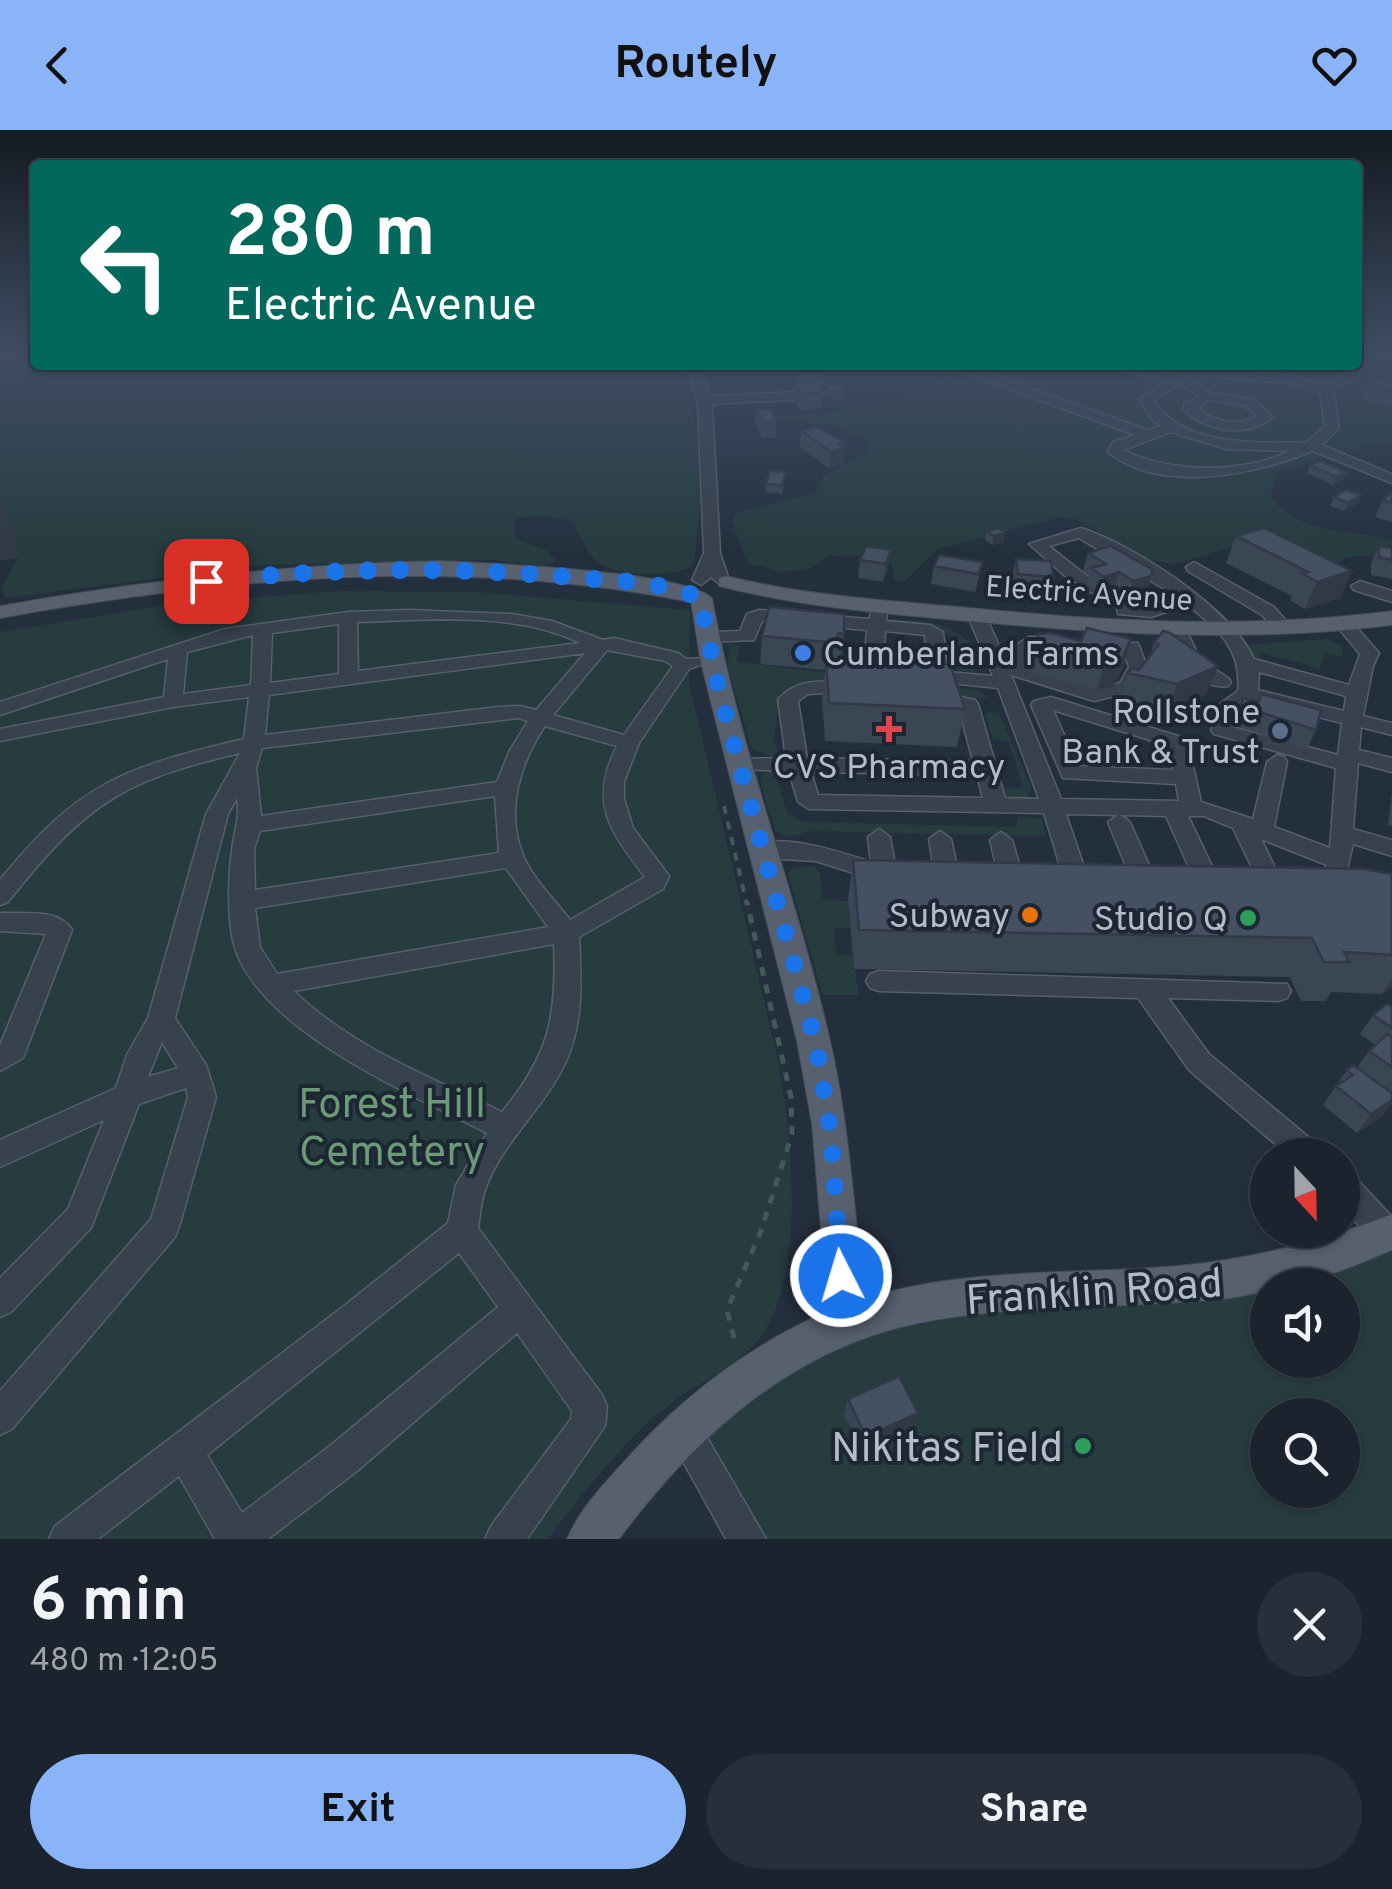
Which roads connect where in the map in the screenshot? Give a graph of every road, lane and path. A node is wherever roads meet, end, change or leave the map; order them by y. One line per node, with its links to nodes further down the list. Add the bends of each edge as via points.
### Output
1 (705, 421): 13 (street)
2 (1113, 421): 8 (street)
3 (1162, 421): 7 (street)
4 (1209, 421): 5 (street, via 1240,426)
5 (1255, 421)
6 (1331, 421): 9 (street)
7 (1171, 428): 8 (street); 9 (street, via 1237,446)
8 (1148, 435): 9 (street, via 1114,452 1133,462 1217,474)
9 (1315, 447): 10 (street)
10 (1392, 480)
11 (1194, 567): 24 (street, via 1268,611)
12 (1360, 586): 14 (street)
13 (711, 589): 16 (main road, Electric Avenue); 17 (main road, Electric Avenue, via 492,571 318,572 147,588); 31 (main road)
14 (1392, 597)
15 (1190, 599): 27 (street); 28 (street); 28 (street, via 1081,533 1038,544 1064,579)
16 (778, 604): 18 (main road, Electric Avenue); 31 (street, via 757,616 748,636)
17 (0, 612)
18 (878, 616): 19 (main road, Electric Avenue); 36 (street, via 936,634); 36 (street, via 874,671)
19 (977, 616): 25 (main road, Electric Avenue); 39 (street)
20 (348, 617): 23 (street); 29 (street, via 494,620 559,628); 37 (street)
21 (1392, 618): 22 (main road, Electric Avenue)
22 (1334, 625): 24 (main road, Electric Avenue); 33 (street)
23 (263, 627): 30 (street); 40 (street)
24 (1283, 628): 27 (main road, Electric Avenue)
25 (1033, 630): 28 (main road, Electric Avenue); 28 (street, via 1014,660 1022,675 1094,695 1115,690)
26 (1177, 630): 27 (main road, Electric Avenue); 28 (main road, Electric Avenue); 38 (street, via 1192,662)
27 (1227, 630): 34 (street)
28 (1133, 634)
29 (601, 646): 35 (street, via 635,648); 37 (street); 49 (street)
30 (178, 648): 44 (street); 47 (street)
31 (712, 649): 35 (street); 58 (main road)
32 (1392, 655): 33 (street)
33 (1364, 658): 42 (street)
34 (1249, 663): 41 (street); 42 (street)
35 (683, 664): 54 (street)
36 (938, 677): 39 (street)
37 (349, 678): 40 (street)
38 (1221, 682)
39 (1003, 683): 46 (street)
40 (260, 690): 44 (street); 53 (street)
41 (1248, 692): 50 (street); 55 (street, via 1228,707 1219,726)
42 (1356, 692): 50 (street)
43 (864, 694): 48 (street, via 807,694)
44 (173, 701): 52 (street)
45 (968, 704): 46 (street); 48 (street, via 812,686 788,699); 61 (street)
46 (1012, 705): 66 (street)
47 (0, 709)
48 (789, 715): 56 (street)
49 (540, 718): 53 (street, via 498,713); 54 (street); 63 (street)
50 (1353, 720): 51 (street); 55 (street)
51 (1392, 729)
52 (0, 735)
53 (254, 743): 60 (street); 85 (street, via 109,785 65,818)
54 (628, 744): 88 (street, via 613,779 615,818 655,883)
55 (1350, 760): 59 (street); 71 (street)
56 (797, 762): 58 (street); 61 (street); 65 (street, via 810,802)
57 (1278, 762): 69 (street)
58 (740, 764): 76 (main road)
59 (1392, 765)
60 (245, 768): 70 (street); 93 (street, via 217,814)
61 (986, 768): 65 (street)
62 (1184, 777): 62 (street, via 1174,741 1041,704 1068,771 1105,784); 67 (street)
63 (504, 788): 70 (street); 77 (street)
64 (722, 799): 107 (path, via 780,1038 792,1134 727,1310)
65 (996, 805): 66 (street)
66 (1052, 806): 67 (street); 81 (street)
67 (1182, 808): 69 (street); 83 (street)
68 (1120, 822): 82 (street)
69 (1251, 825): 78 (street); 84 (street)
70 (251, 826): 86 (street, via 243,850)
71 (1342, 833): 75 (street); 78 (street)
72 (880, 837): 79 (street)
73 (940, 840): 79 (street)
74 (1000, 840): 80 (street)
75 (1392, 848)
76 (764, 850): 79 (street, via 817,853); 106 (main road, via 826,1102)
77 (512, 859): 86 (street); 88 (street)
78 (1341, 874): 84 (street)
79 (917, 875): 80 (street)
80 (1011, 878): 81 (street)
81 (1093, 880): 82 (street)
82 (1160, 881): 83 (street)
83 (1208, 882): 84 (street)
84 (1289, 884)
85 (0, 896)
86 (244, 900): 90 (street, via 249,952)
87 (0, 922): 94 (street, via 60,930)
88 (566, 933): 90 (street); 98 (street, via 566,1030 554,1066)
89 (879, 981): 91 (street)
90 (270, 986): 98 (street, via 304,1016)
91 (1145, 988): 92 (street); 99 (street, via 1199,1062)
92 (1278, 991)
93 (160, 1019): 95 (street); 97 (street)
94 (6, 1055): 96 (street)
95 (196, 1073): 97 (street); 108 (street, via 202,1096 196,1131 164,1227)
96 (0, 1082)
97 (128, 1096): 100 (street); 104 (street, via 80,1218)
98 (506, 1128): 102 (street, via 471,1185)
99 (1289, 1138)
100 (0, 1154)
101 (1360, 1203): 103 (street)
102 (462, 1231): 105 (street); 110 (street)
103 (1390, 1233): 106 (main road, Franklin Road, via 1314,1264 1245,1280 950,1299)
104 (0, 1301)
105 (519, 1310): 112 (street); 113 (street, via 590,1408 587,1426)
106 (850, 1322): 109 (main road, Franklin Road, via 794,1346)
107 (734, 1338)
108 (0, 1417)
109 (682, 1427): 114 (main road, Franklin Road); 115 (street)
110 (183, 1448): 111 (street); 112 (street)
111 (68, 1539)
112 (237, 1539)
113 (504, 1539)
114 (590, 1539)
115 (747, 1539)

